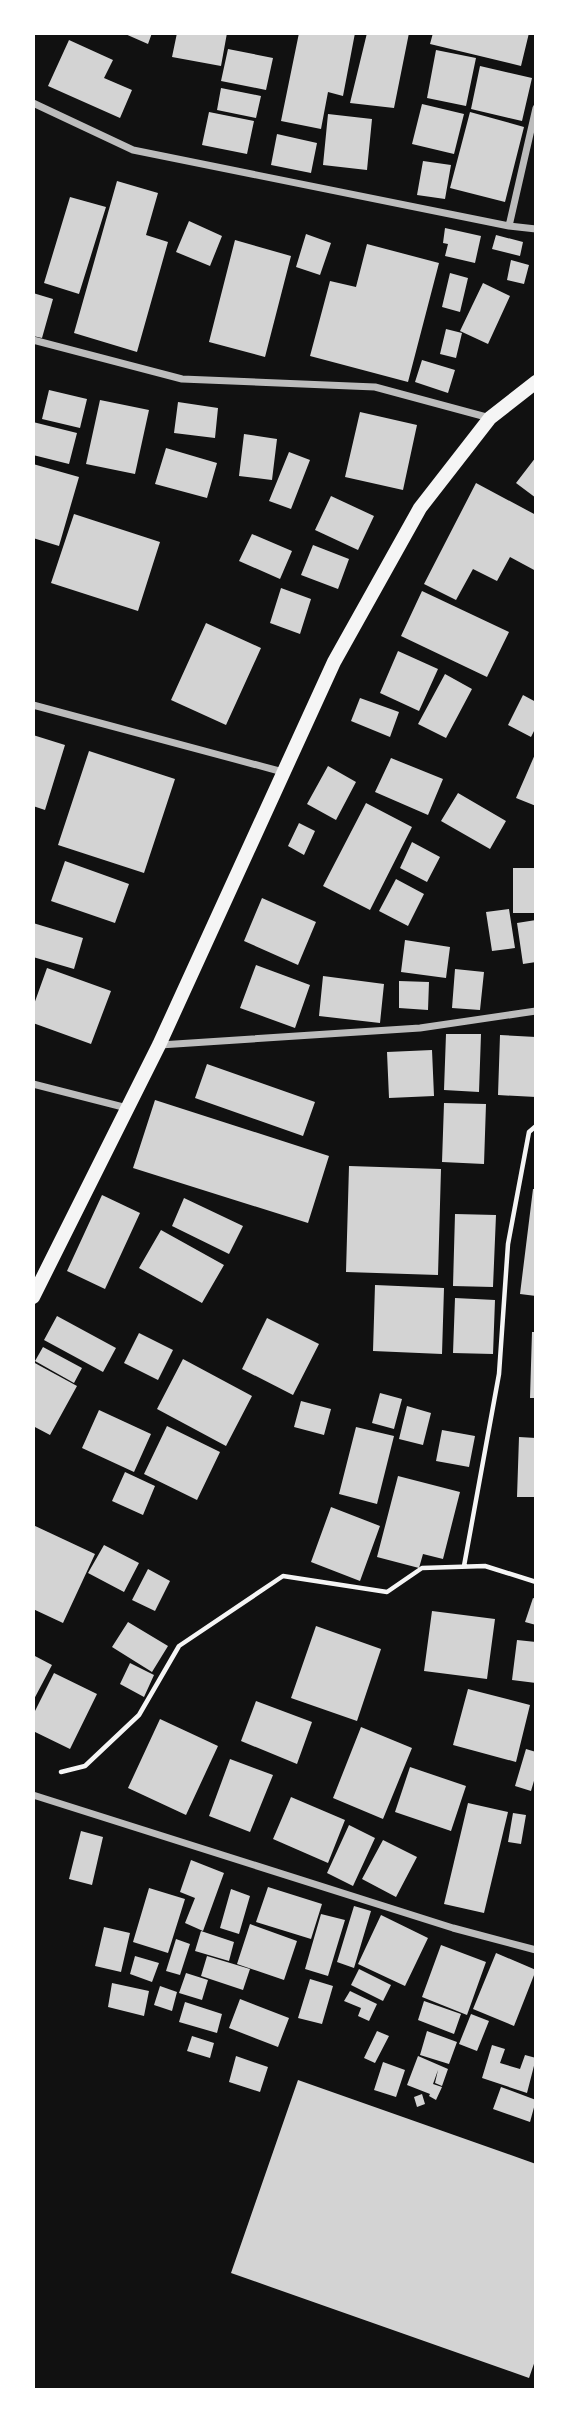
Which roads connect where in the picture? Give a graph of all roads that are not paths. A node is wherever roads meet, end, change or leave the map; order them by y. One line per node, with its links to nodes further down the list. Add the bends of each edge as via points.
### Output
1 (33, 103): 3 (street, via 133,150)
2 (536, 108): 3 (street)
3 (509, 226): 4 (street)
4 (536, 229)
5 (33, 340): 7 (street, via 182,379 375,387)
6 (536, 382): 7 (main road)
7 (491, 418): 9 (main road, via 420,508 334,662)
8 (33, 705): 9 (street)
9 (284, 772): 11 (main road)
10 (536, 1011): 11 (street, via 420,1028)
11 (159, 1045): 13 (main road)
12 (33, 1084): 13 (street)
13 (127, 1108): 14 (main road)
14 (33, 1297)
15 (33, 1795): 16 (street)
16 (536, 1950)

